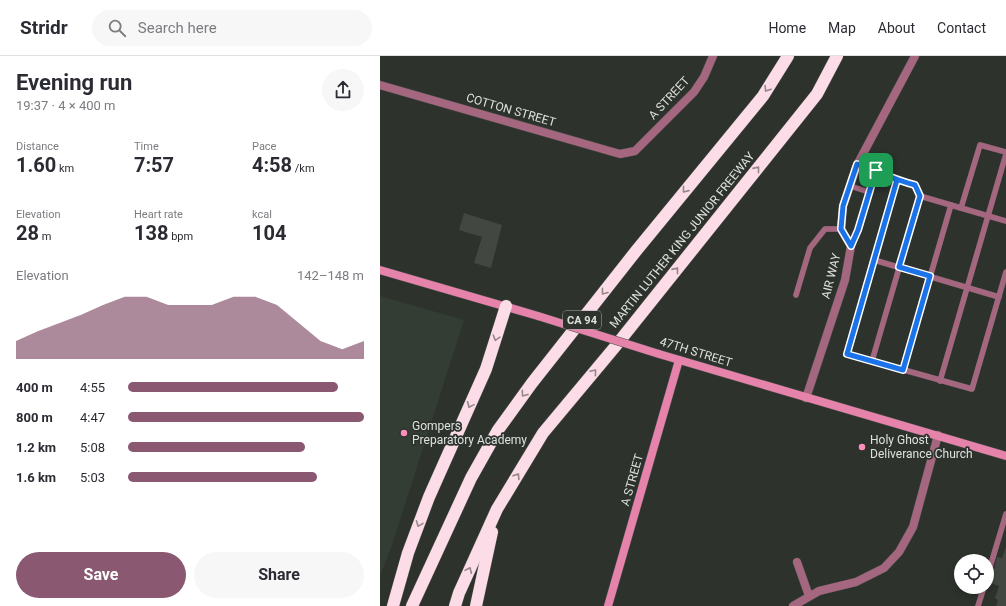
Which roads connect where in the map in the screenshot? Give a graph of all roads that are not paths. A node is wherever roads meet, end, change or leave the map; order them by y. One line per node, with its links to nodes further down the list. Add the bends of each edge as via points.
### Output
1 (713, 56): 6 (street, A STREET, via 694,92)
2 (788, 56): 43 (highway, CA 94, one-way to 43, via 763,96 631,257 498,430 471,478)
3 (837, 56): 36 (highway, MARTIN LUTHER KING JUNIOR FREEWAY, one-way to 3, via 543,433 817,94)
4 (915, 56): 8 (street)
5 (380, 85): 6 (street, COTTON STREET, via 620,154)
6 (635, 151)
7 (1006, 153): 15 (lane, via 980,144); 16 (lane)
8 (857, 164): 9 (lane); 11 (street)
9 (876, 170): 10 (lane); 12 (lane)
10 (897, 180): 13 (lane, via 915,185); 20 (lane)
11 (850, 186): 12 (lane); 18 (street, via 843,206)
12 (869, 192): 19 (lane)
13 (920, 196): 14 (lane); 21 (lane)
14 (951, 205): 15 (lane); 24 (lane)
15 (961, 208): 16 (lane)
16 (988, 216): 17 (lane); 25 (lane)
17 (1006, 221)
18 (841, 229): 19 (street, AIR WAY); 26 (lane, via 824,229 810,248)
19 (851, 246): 33 (street, AIR WAY, via 845,280)
20 (874, 260): 21 (lane); 30 (lane, via 847,354)
21 (899, 267): 24 (lane); 30 (lane)
22 (380, 270): 28 (main road, 47TH STREET)
23 (1006, 272): 27 (lane)
24 (930, 276): 25 (lane); 31 (lane)
25 (967, 288): 27 (lane); 32 (lane)
26 (796, 295)
27 (999, 297): 32 (lane, via 972,389)
28 (506, 306): 29 (main road, 47TH STREET, bridge); 42 (highway, one-way to 42, via 486,370 429,497 408,553)
29 (679, 360): 33 (main road, 47TH STREET); 46 (main road, A STREET)
30 (872, 361): 31 (lane)
31 (903, 370): 32 (lane)
32 (940, 381)
33 (806, 398): 34 (main road, 47TH STREET)
34 (938, 436): 35 (main road, 47TH STREET); 41 (street, via 913,527 899,552 884,568 856,582)
35 (1006, 456)
36 (497, 509): 44 (highway, MARTIN LUTHER KING JUNIOR FREEWAY, one-way to 36); 45 (highway)
37 (1006, 514): 38 (lane)
38 (994, 554)
39 (797, 562): 41 (street)
40 (982, 594): 48 (lane)
41 (809, 596): 47 (street)
42 (393, 606)
43 (412, 606)
44 (455, 606)
45 (476, 606)
46 (608, 606)
47 (793, 606)
48 (978, 606)

